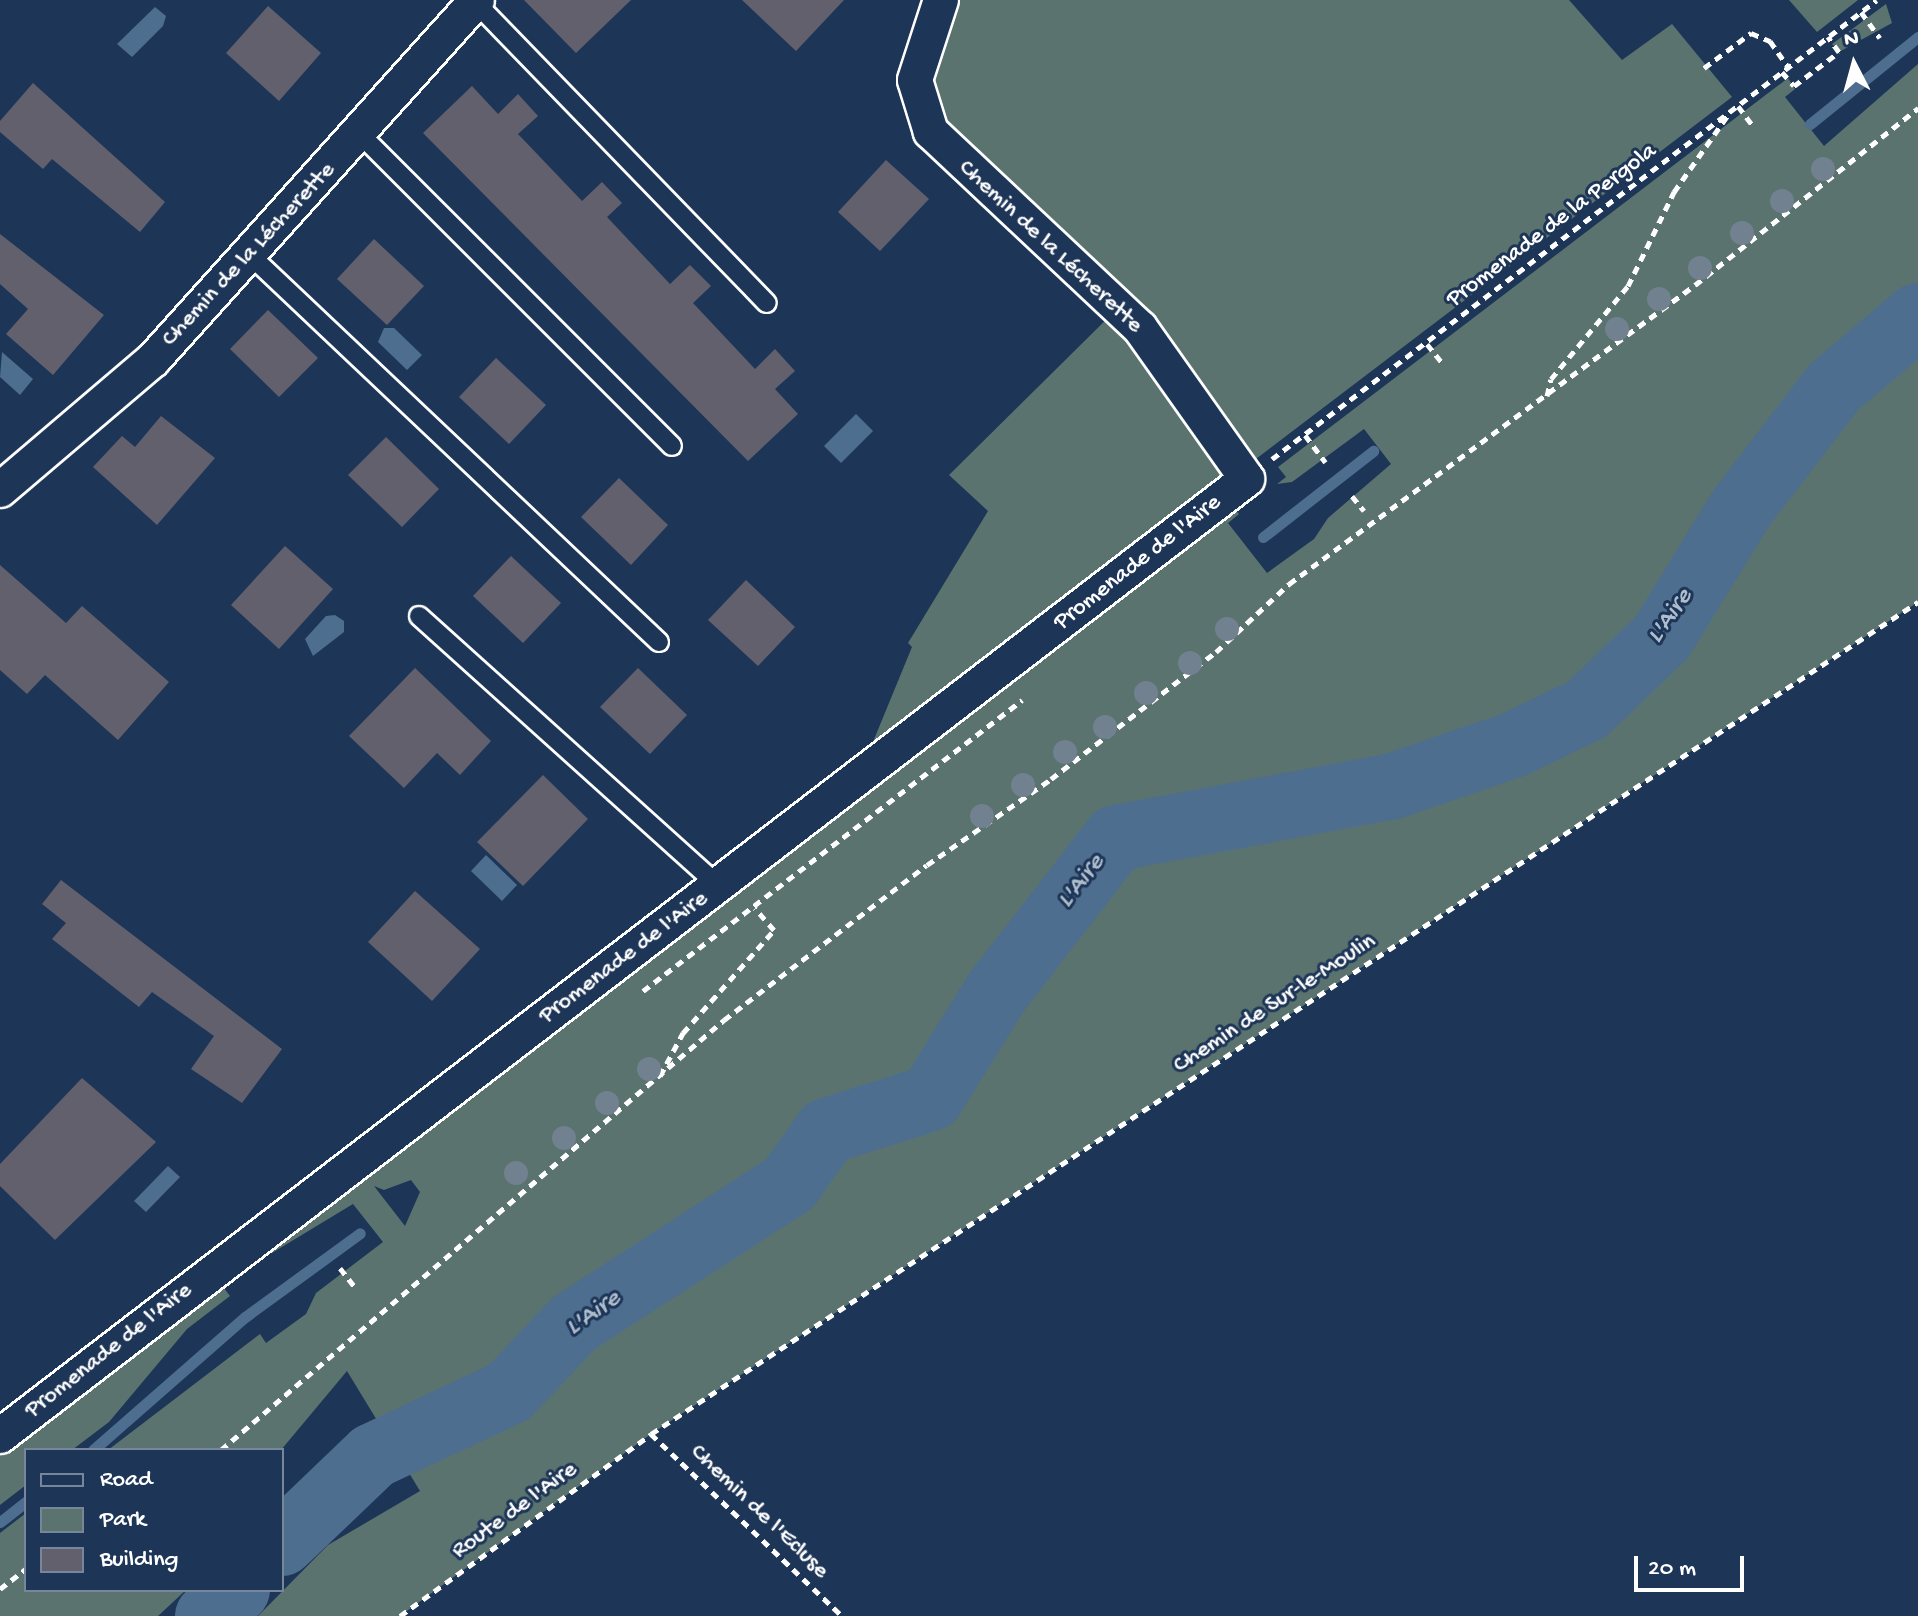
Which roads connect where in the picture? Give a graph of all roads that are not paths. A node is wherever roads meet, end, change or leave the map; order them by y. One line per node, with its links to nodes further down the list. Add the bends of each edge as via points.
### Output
1 (941, 0): 7 (street, Chemin de la Lécherette, via 915,80 931,132 1140,328)
2 (476, 1): 3 (street, Chemin de la Lécherette); 5 (lane)
3 (360, 134): 4 (street, Chemin de la Lécherette); 6 (lane)
4 (250, 255): 8 (street, Chemin de la Lécherette, via 153,360); 10 (lane)
5 (767, 303)
6 (672, 446)
7 (1247, 479): 11 (street, Promenade de l'Aire)
8 (0, 490)
9 (419, 616): 11 (lane)
10 (659, 642)
11 (719, 886): 12 (street, Promenade de l'Aire)
12 (0, 1436)

